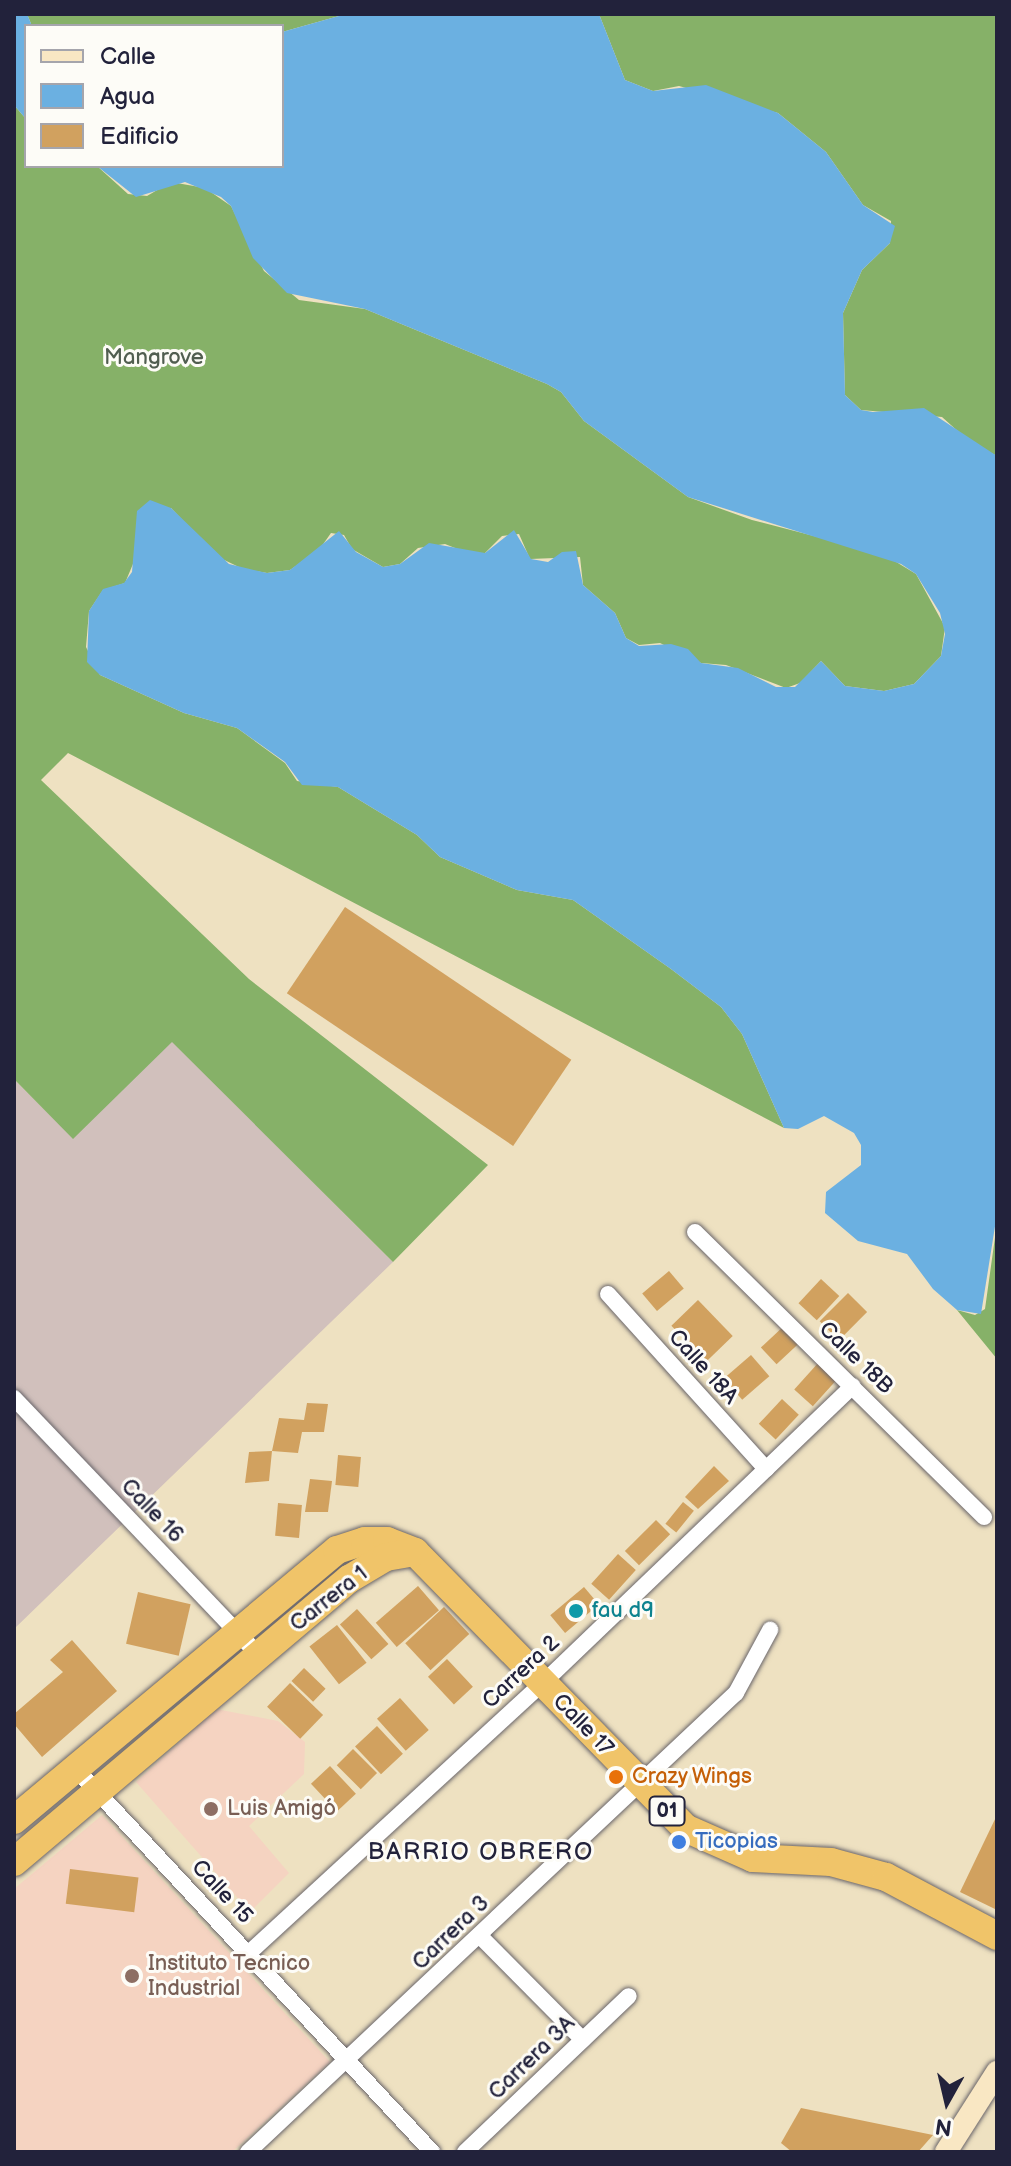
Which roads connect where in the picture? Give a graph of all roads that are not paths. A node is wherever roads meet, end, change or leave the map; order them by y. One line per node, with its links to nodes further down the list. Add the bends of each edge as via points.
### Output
1 (695, 1232): 3 (street, Calle 18B)
2 (608, 1294): 5 (street, Calle 18A)
3 (853, 1386): 5 (street, Carrera 2); 6 (street, Calle 18B)
4 (14, 1398): 9 (street, Calle 16)
5 (766, 1469): 11 (street, Carrera 2)
6 (984, 1517)
7 (415, 1552): 9 (highway, Carrera 1 / 01, via 387,1541 337,1550); 10 (highway, Carrera 1, via 386,1557 349,1579); 11 (highway, Calle 17 / 01)
8 (770, 1630): 13 (street, Carrera 3, via 736,1693)
9 (239, 1633): 10 (street, Calle 16); 12 (highway, Carrera 1 / 01)
10 (259, 1655): 14 (highway, Carrera 1)
11 (543, 1683): 13 (highway, Calle 17 / 01); 19 (street, Carrera 2)
12 (76, 1769): 14 (street, Calle 15); 15 (highway, Carrera 1 / 01)
13 (639, 1784): 17 (street, Carrera 3); 18 (highway, Calle 17 / 01, via 685,1828 715,1845 753,1858 861,1869)
14 (97, 1791): 16 (highway, Carrera 1); 19 (street, Calle 15)
15 (14, 1820)
16 (14, 1862)
17 (480, 1936): 21 (street); 22 (street, Carrera 3)
18 (997, 1936)
19 (249, 1953): 22 (street, Calle 15)
20 (629, 1996): 21 (street, Carrera 3A)
21 (583, 2040): 26 (street, Carrera 3A)
22 (350, 2061): 24 (street, Carrera 3); 25 (street, Calle 15)
23 (997, 2072): 27 (street)
24 (248, 2152)
25 (432, 2152)
26 (465, 2152)
27 (946, 2152)

